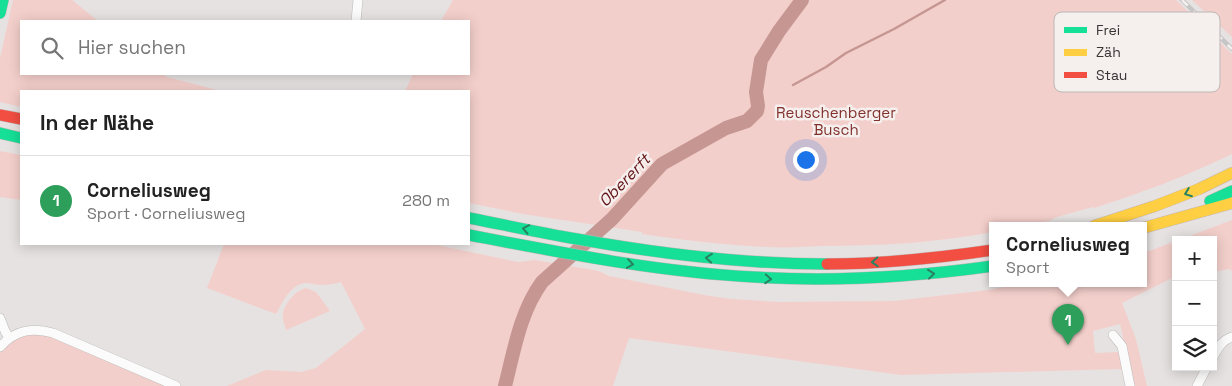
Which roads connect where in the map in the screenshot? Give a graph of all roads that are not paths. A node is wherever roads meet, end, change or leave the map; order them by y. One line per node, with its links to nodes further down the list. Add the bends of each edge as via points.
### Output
1 (3, 0): 3 (main road)
2 (358, 0): 4 (street)
3 (0, 13)
4 (356, 20)
5 (0, 115): 6 (main road)
6 (20, 119)
7 (0, 133): 8 (main road)
8 (20, 138)
9 (1232, 173): 13 (main road, one-way to 13, via 1199,189)
10 (1232, 191): 14 (main road)
11 (1232, 202): 14 (main road)
12 (470, 218): 16 (main road, one-way to 12, via 911,260 775,263 610,245)
13 (1106, 222)
14 (1147, 226)
15 (470, 234): 17 (main road, one-way to 17, via 599,260 780,279 918,276)
16 (989, 251)
17 (989, 267)
18 (0, 318): 21 (street)
19 (1113, 335): 26 (street, via 1122,346)
20 (1232, 337): 23 (street, via 1221,343)
21 (10, 338): 22 (street); 25 (street, via 36,330 53,333)
22 (0, 347)
23 (1217, 350)
24 (1205, 371): 27 (street)
25 (176, 386)
26 (1130, 386)
27 (1197, 386)

